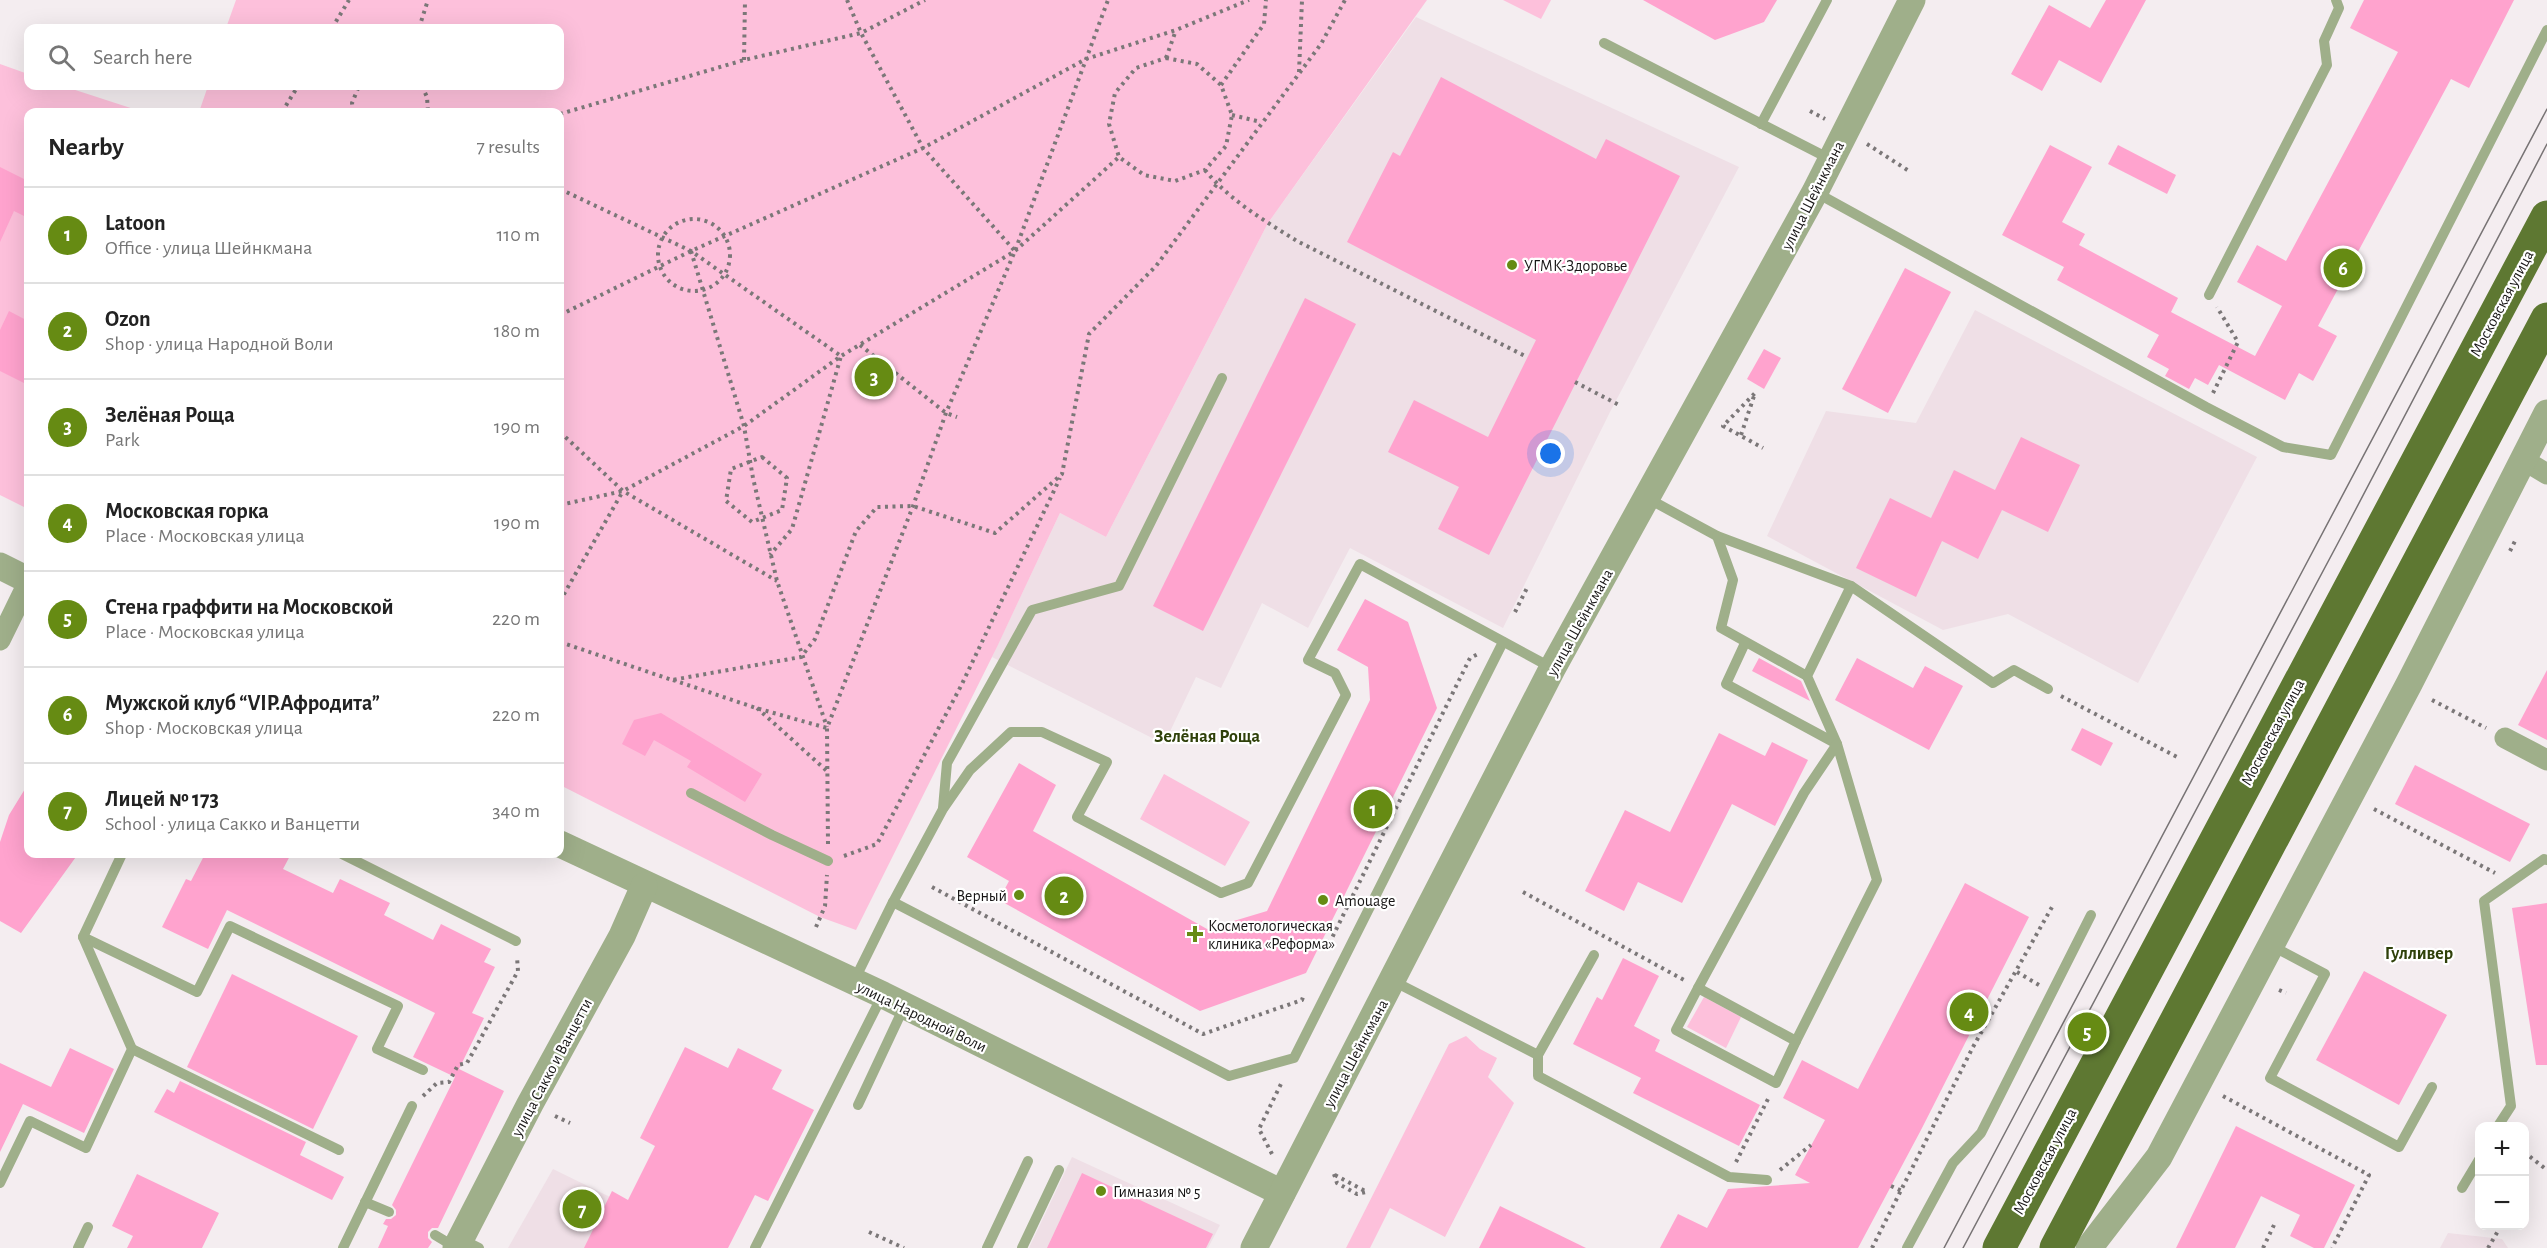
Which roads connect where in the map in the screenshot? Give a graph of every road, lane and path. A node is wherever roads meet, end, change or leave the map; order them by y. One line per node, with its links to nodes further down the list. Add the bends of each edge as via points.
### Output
1 (349, 0): 14 (path)
2 (428, 0): 15 (path)
3 (745, 0): 22 (path)
4 (847, 0): 18 (path)
5 (926, 0): 18 (path)
6 (1108, 0): 21 (path)
7 (1249, 0): 16 (path)
8 (1266, 0): 24 (path, via 1264,24)
9 (1302, 0): 23 (path)
10 (1345, 0): 23 (path, via 1321,44)
11 (1827, 0): 34 (lane)
12 (1912, 0): 38 (street, улица Шейнкмана)
13 (2336, 0): 52 (lane, via 2339,8 2324,41 2327,65)
14 (334, 24)
15 (420, 24)
16 (1176, 30): 20 (path); 21 (path)
17 (2547, 30): 61 (lane, via 2331,455 2283,447)
18 (861, 33): 22 (path); 36 (path)
19 (1604, 43): 34 (lane)
20 (1166, 58): 24 (path, via 1197,64); 37 (path, via 1136,69 1115,93 1109,124)
21 (1086, 59): 36 (path); 48 (path)
22 (744, 60): 31 (path)
23 (1299, 72): 33 (path)
24 (1221, 85): 32 (path)
25 (296, 90): 28 (path)
26 (357, 90): 29 (path)
27 (424, 90): 30 (path)
28 (284, 108)
29 (353, 108)
30 (428, 108)
31 (564, 113)
32 (1232, 115): 33 (path); 39 (path, via 1226,146)
33 (1261, 122): 41 (path)
34 (1761, 124): 38 (lane)
35 (1867, 143): 40 (path)
36 (923, 148): 45 (path); 48 (path)
37 (1119, 157): 39 (path, via 1144,175 1175,181); 48 (path)
38 (1830, 159): 43 (street, улица Шейнкмана)
39 (1205, 170): 41 (path)
40 (1909, 171)
41 (1215, 183): 57 (path, via 1297,241); 71 (path, via 1156,266 1089,334)
42 (564, 191): 46 (path)
43 (1815, 192): 61 (lane); 74 (street, улица Шейнкмана)
44 (2547, 217): 179 (main road, Московская улица)
45 (725, 236): 46 (path, via 705,221 693,219 670,227); 47 (path); 50 (path, via 730,255)
46 (662, 237): 47 (path); 49 (path, via 658,248)
47 (691, 251): 49 (path); 50 (path); 51 (path)
48 (1015, 251): 55 (path); 62 (path)
49 (660, 267): 51 (path, via 679,288); 53 (path)
50 (724, 274): 51 (path); 56 (path)
51 (703, 290): 65 (path)
52 (2210, 295): 61 (path, via 2238,342)
53 (564, 313)
54 (2547, 319): 180 (main road)
55 (860, 345): 56 (path); 62 (path)
56 (841, 356): 65 (path); 81 (path, via 792,529)
57 (1527, 357)
58 (1222, 378): 108 (lane, via 1119,586 1032,610 947,763)
59 (1575, 382): 60 (path)
60 (1621, 406)
61 (2206, 407)
62 (946, 413): 64 (path); 76 (path)
63 (2547, 413): 69 (street)
64 (957, 417)
65 (744, 426): 70 (path); 73 (path)
66 (1741, 435): 66 (path, via 1748,414 1755,393 1723,426); 68 (path)
67 (564, 436): 73 (path)
68 (1763, 448)
69 (2522, 459): 72 (street); 124 (street)
70 (750, 462): 77 (path); 77 (path, via 762,457 788,478 782,510); 77 (path, via 731,469 726,501 752,522)
71 (1062, 474): 76 (path, via 995,533); 114 (path, via 961,686 877,844)
72 (2547, 474)
73 (623, 491): 75 (path); 84 (path); 88 (path)
74 (1647, 498): 78 (lane); 95 (street, улица Шейнкмана)
75 (564, 504)
76 (913, 506): 94 (path, via 878,507 856,531 815,639); 101 (path)
77 (764, 518): 81 (path)
78 (1717, 536): 86 (lane); 93 (lane, via 1733,580 1721,628)
79 (2517, 539): 80 (path)
80 (2510, 551)
81 (770, 555): 84 (path)
82 (0, 566): 83 (street)
83 (24, 580)
84 (777, 581): 94 (path)
85 (1528, 586): 89 (path)
86 (1851, 586): 96 (lane); 98 (lane, via 1993,683 2014,670)
87 (24, 590): 90 (street)
88 (564, 594)
89 (1515, 612)
90 (0, 640)
91 (1503, 642): 95 (lane); 108 (lane, via 1360,564 1308,660 1335,674 1346,695 1248,883 1221,893 1077,817 1107,762 1042,732 1011,732 970,770); 118 (lane, via 1294,1058 1229,1076)
92 (564, 643): 97 (path)
93 (1745, 643): 96 (lane); 103 (lane, via 1726,684)
94 (801, 657): 97 (path); 101 (path)
95 (1552, 669): 127 (street, улица Шейнкмана)
96 (1808, 676): 103 (lane)
97 (672, 680): 100 (path)
98 (2048, 689): 104 (path)
99 (2432, 700): 102 (path)
100 (756, 708): 101 (path); 106 (path)
101 (827, 728): 106 (path)
102 (2505, 738): 105 (street)
103 (1837, 744): 129 (lane, via 1804,793); 134 (lane, via 1877,880)
104 (2177, 757)
105 (2547, 760)
106 (828, 772): 114 (path)
107 (691, 793): 114 (lane)
108 (943, 809): 118 (lane)
109 (2374, 809): 115 (path)
110 (564, 846): 116 (street, улица Народной Воли)
111 (120, 858): 122 (lane)
112 (350, 858): 123 (lane)
113 (2547, 860): 115 (lane)
114 (828, 861): 121 (path, via 825,906)
115 (2511, 882): 145 (lane, via 2484,901 2511,1106)
116 (645, 886): 128 (street, улица Народной Воли); 169 (street, улица Сакко и Ванцетти)
117 (1523, 892): 129 (path)
118 (893, 902): 128 (lane)
119 (2052, 908): 126 (path)
120 (2091, 915): 131 (lane)
121 (816, 927)
122 (83, 937): 135 (lane); 137 (lane, via 197,992 230,926 398,1006 377,1049)
123 (516, 941): 143 (path, via 518,971 467,1063 458,1065 449,1082 437,1083)
124 (2271, 946): 140 (lane, via 2325,974 2271,1078 2399,1147); 181 (street, via 2159,1157)
125 (1594, 955): 136 (lane)
126 (2017, 972): 131 (path); 161 (path, via 1973,1047)
127 (1393, 981): 136 (lane); 162 (street, улица Шейнкмана)
128 (854, 982): 133 (street, улица Народной Воли)
129 (1698, 988): 134 (lane); 138 (lane, via 1676,1030)
130 (2279, 990): 132 (path)
131 (2052, 993): 178 (lane, via 1981,1133 1953,1163)
132 (2286, 993)
133 (893, 1001): 142 (lane); 162 (street, улица Народной Воли); 172 (lane)
134 (1796, 1041): 138 (lane)
135 (132, 1049): 148 (lane); 158 (lane, via 86,1148 30,1121)
136 (1538, 1055): 156 (lane, via 1538,1076)
137 (423, 1070)
138 (1776, 1083): 156 (path)
139 (1281, 1084): 149 (path, via 1259,1129)
140 (2432, 1087)
141 (2223, 1096): 183 (path, via 2369,1175)
142 (858, 1104)
143 (412, 1106): 163 (lane)
144 (555, 1116): 146 (path)
145 (2501, 1122)
146 (570, 1124)
147 (1811, 1145): 157 (path)
148 (339, 1150)
149 (1272, 1154)
150 (2529, 1156): 154 (path)
151 (1028, 1161): 174 (lane)
152 (2475, 1166): 160 (lane)
153 (1059, 1170): 175 (lane)
154 (2547, 1170)
155 (1334, 1174): 155 (path, via 1337,1183 1357,1194 1366,1192)
156 (1729, 1177): 157 (lane)
157 (1767, 1180)
158 (0, 1184)
159 (1891, 1186): 161 (path)
160 (2462, 1188)
161 (1902, 1191): 177 (path)
162 (1282, 1193): 176 (street, улица Шейнкмана)
163 (365, 1202): 164 (lane); 171 (lane)
164 (389, 1212)
165 (2274, 1225): 182 (path)
166 (88, 1227): 170 (lane)
167 (2499, 1230): 184 (path)
168 (869, 1232): 173 (path)
169 (457, 1244)
170 (78, 1248)
171 (344, 1248)
172 (755, 1248)
173 (904, 1248)
174 (987, 1248)
175 (1022, 1248)
176 (1254, 1248)
177 (1872, 1248)
178 (1907, 1248)
179 (1999, 1248)
180 (2056, 1248)
181 (2089, 1248)
182 (2263, 1248)
183 (2332, 1248)
184 (2488, 1248)

